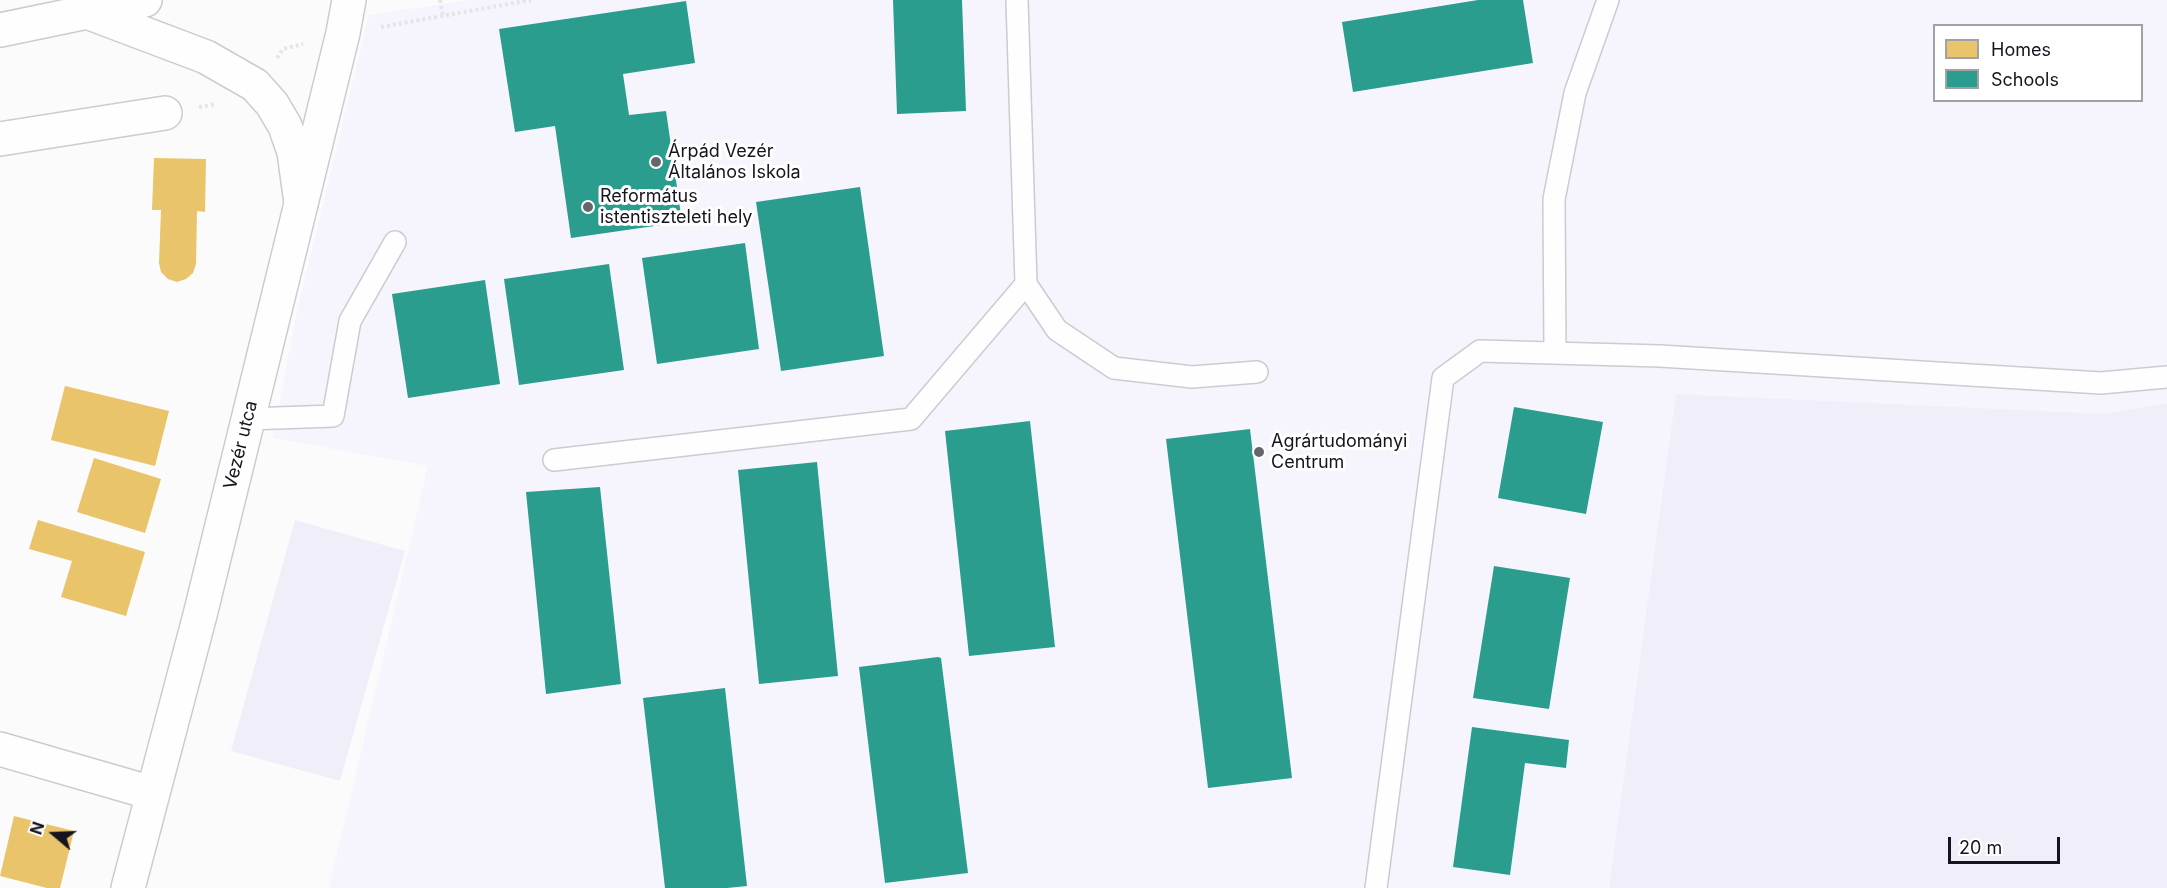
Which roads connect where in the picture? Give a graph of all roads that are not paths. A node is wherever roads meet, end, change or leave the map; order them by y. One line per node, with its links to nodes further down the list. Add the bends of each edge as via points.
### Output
1 (145, 0): 5 (street)
2 (349, 0): 9 (street, Vezér utca)
3 (1017, 0): 11 (lane)
4 (1608, 0): 12 (lane, via 1575,93 1554,199)
5 (87, 12): 6 (street); 9 (street, via 206,57 255,85 285,126 294,152)
6 (0, 30)
7 (165, 113): 8 (street)
8 (0, 139)
9 (301, 203): 15 (street, Vezér utca)
10 (395, 242): 15 (lane, via 350,321 333,416)
11 (1026, 284): 13 (lane, via 1057,330 1114,368 1192,377); 16 (lane, via 911,419)
12 (1555, 353): 14 (lane, via 2102,383); 20 (lane, via 1480,351 1443,378)
13 (1257, 372)
14 (2167, 377)
15 (248, 419): 18 (street, Vezér utca)
16 (554, 460)
17 (0, 749): 18 (street)
18 (152, 793): 19 (street, Vezér utca)
19 (128, 888)
20 (1376, 888)

